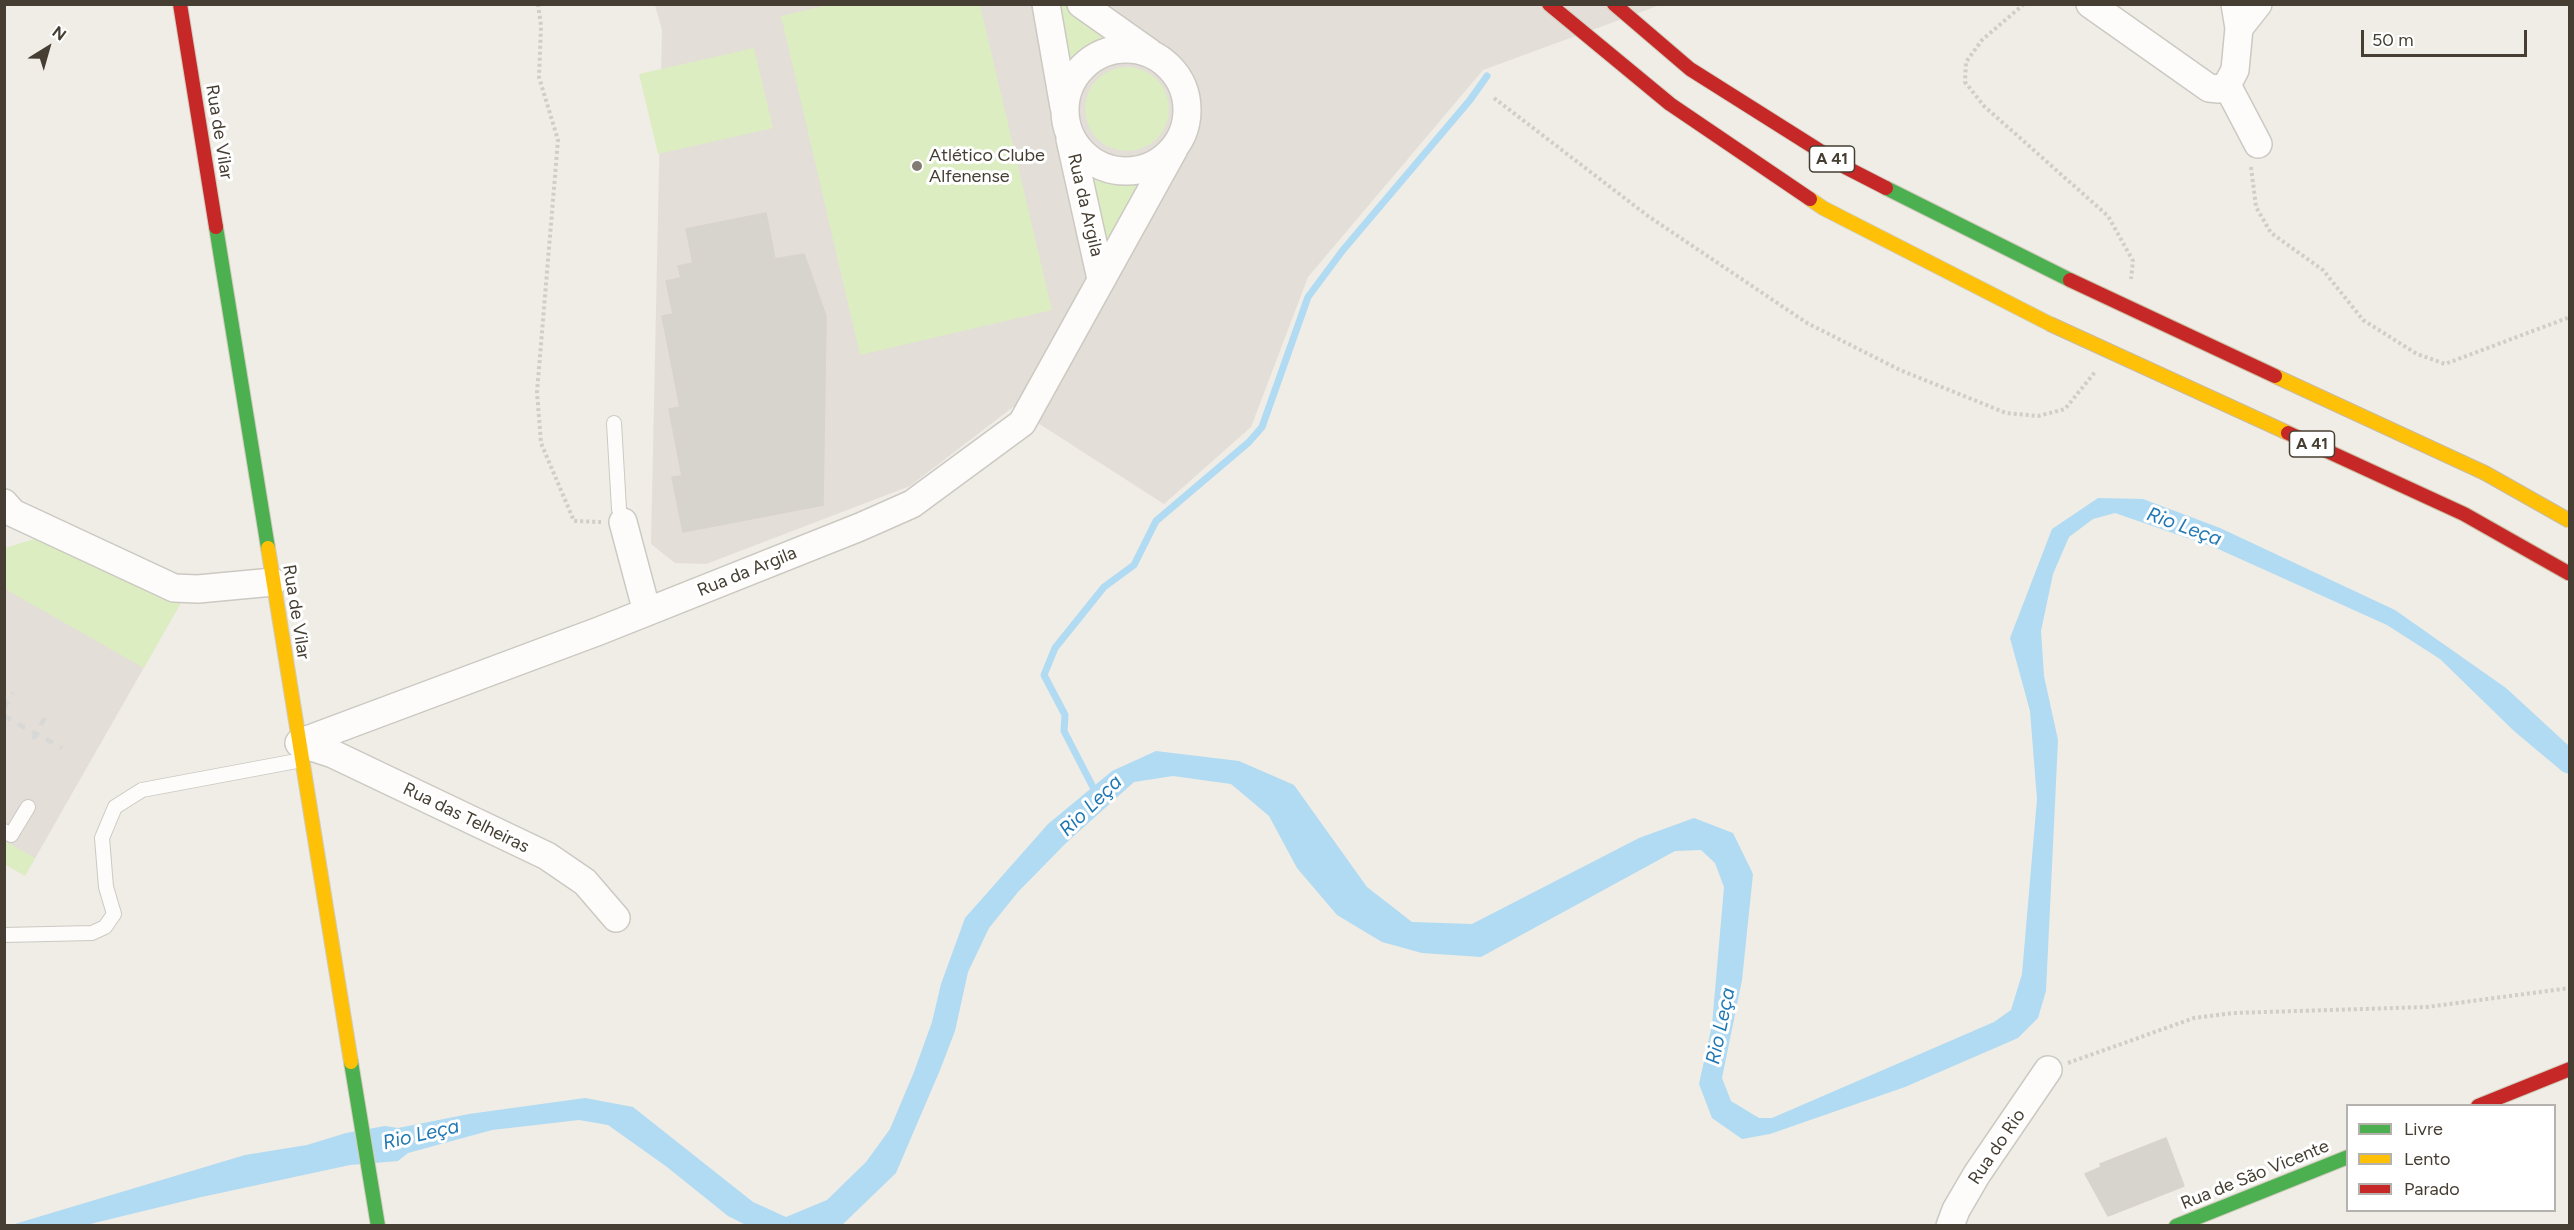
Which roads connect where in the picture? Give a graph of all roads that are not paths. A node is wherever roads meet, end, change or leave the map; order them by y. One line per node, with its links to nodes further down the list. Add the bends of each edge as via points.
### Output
1 (180, 4): 20 (main road, Rua de Vilar)
2 (1046, 4): 11 (street, Rua da Argila)
3 (1080, 4): 9 (street, Rua da Argila)
4 (1549, 4): 19 (main road, A 41, bridge, via 1670,104 1823,208 2050,324 2464,514)
5 (1614, 4): 17 (main road, A 41, bridge, via 1690,69 1847,168 2070,280 2485,473)
6 (2090, 4): 10 (street, via 2209,88)
7 (2258, 4): 8 (street)
8 (2237, 16): 10 (street, via 2235,70)
9 (1162, 61): 11 (street, Rua da Argila, via 1145,52 1125,49 1106,52 1089,62 1075,75 1067,93); 13 (street, Rua da Argila, via 1176,75 1185,93 1187,112)
10 (2227, 85): 12 (street)
11 (1067, 122): 13 (street, Rua da Argila, via 1078,148 1109,169 1144,169); 14 (street, Rua da Argila)
12 (2258, 144)
13 (1174, 149): 14 (street, Rua da Argila)
14 (1101, 279): 21 (street, Rua da Argila, via 1022,423 912,504)
15 (614, 423): 18 (lane)
16 (7, 513): 20 (street, via 174,588 198,590)
17 (2570, 521)
18 (623, 522): 21 (street)
19 (2570, 574)
20 (273, 582): 22 (main road, Rua de Vilar)
21 (647, 612): 22 (street, Rua da Argila)
22 (301, 752): 25 (street, Rua das Telheiras, via 333,754 547,856 585,882); 26 (lane, via 142,790 115,807 102,838 106,886 114,914 105,927 92,933); 31 (main road, Rua de Vilar)
23 (28, 807): 24 (lane, via 11,835)
24 (4, 831)
25 (616, 918)
26 (4, 935)
27 (2570, 1069): 29 (main road)
28 (2048, 1070): 32 (street, Rua do Rio, via 1977,1174)
29 (2483, 1104)
30 (2346, 1158): 33 (main road, Rua de São Vicente)
31 (378, 1226)
32 (1950, 1226)
33 (2176, 1226)

